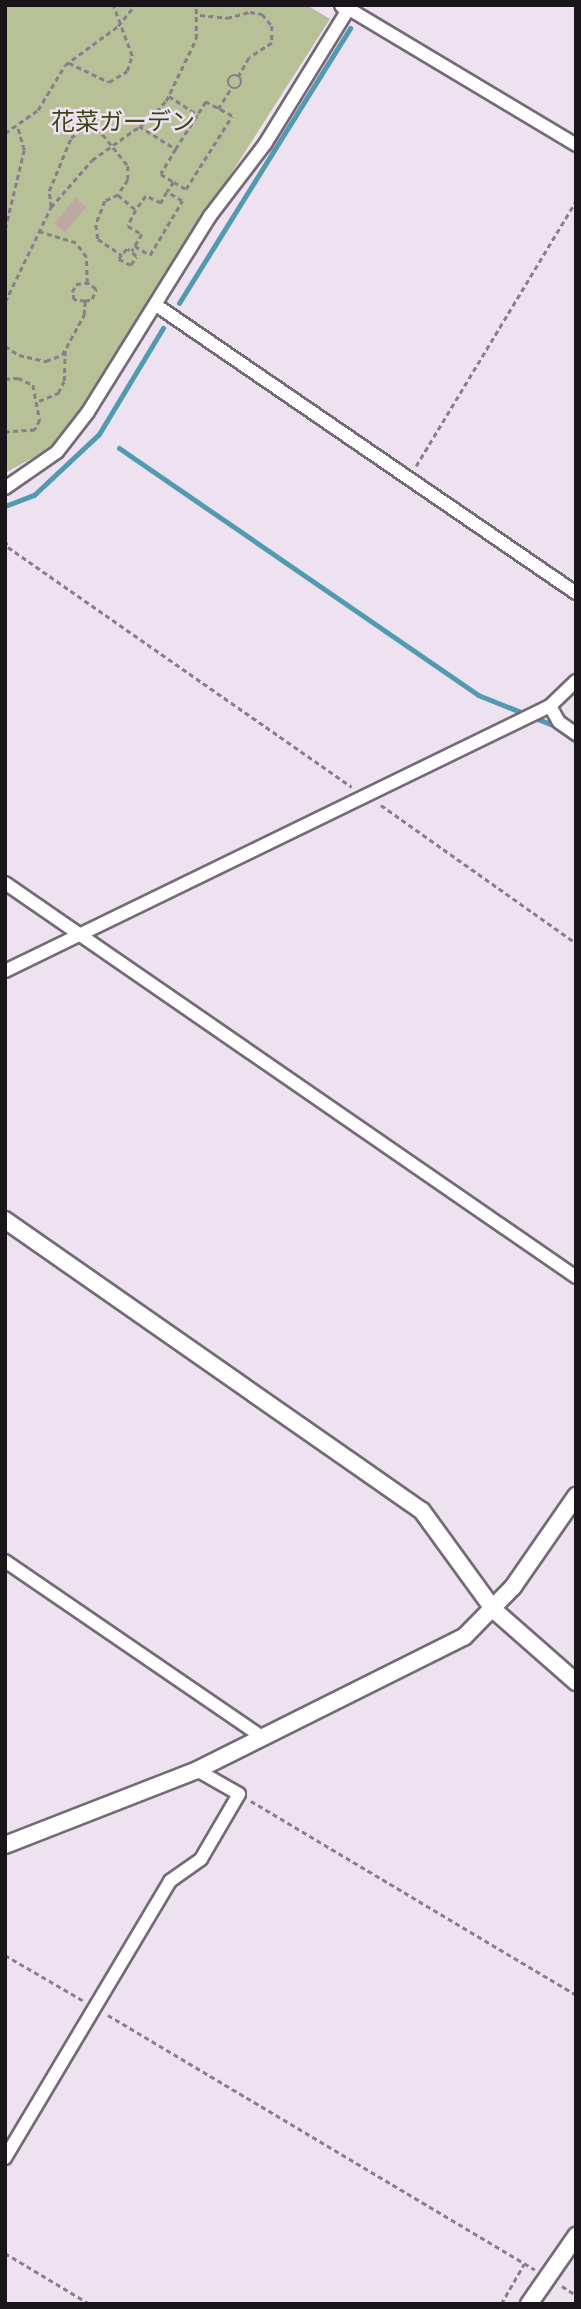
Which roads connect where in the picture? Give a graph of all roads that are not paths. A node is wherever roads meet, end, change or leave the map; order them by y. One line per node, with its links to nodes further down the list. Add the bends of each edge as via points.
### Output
1 (348, 6): 2 (street); 3 (street, via 265,144 210,216)
2 (576, 145)
3 (156, 305): 4 (street, via 57,452); 5 (street)
4 (5, 488)
5 (576, 593)
6 (576, 681): 7 (street)
7 (550, 706): 8 (street, via 559,722); 10 (street)
8 (576, 734)
9 (5, 883): 10 (street)
10 (79, 934): 11 (street); 13 (street)
11 (5, 971)
12 (8, 1224): 16 (street, via 422,1511)
13 (576, 1277)
14 (576, 1496): 16 (street)
15 (5, 1561): 18 (street)
16 (495, 1610): 17 (street); 18 (street, via 464,1637)
17 (576, 1682)
18 (258, 1735): 19 (street)
19 (197, 1770): 20 (street); 21 (street, via 239,1794 201,1859 170,1881)
20 (5, 1845)
21 (5, 2158)
22 (576, 2236): 23 (street)
23 (529, 2304)

